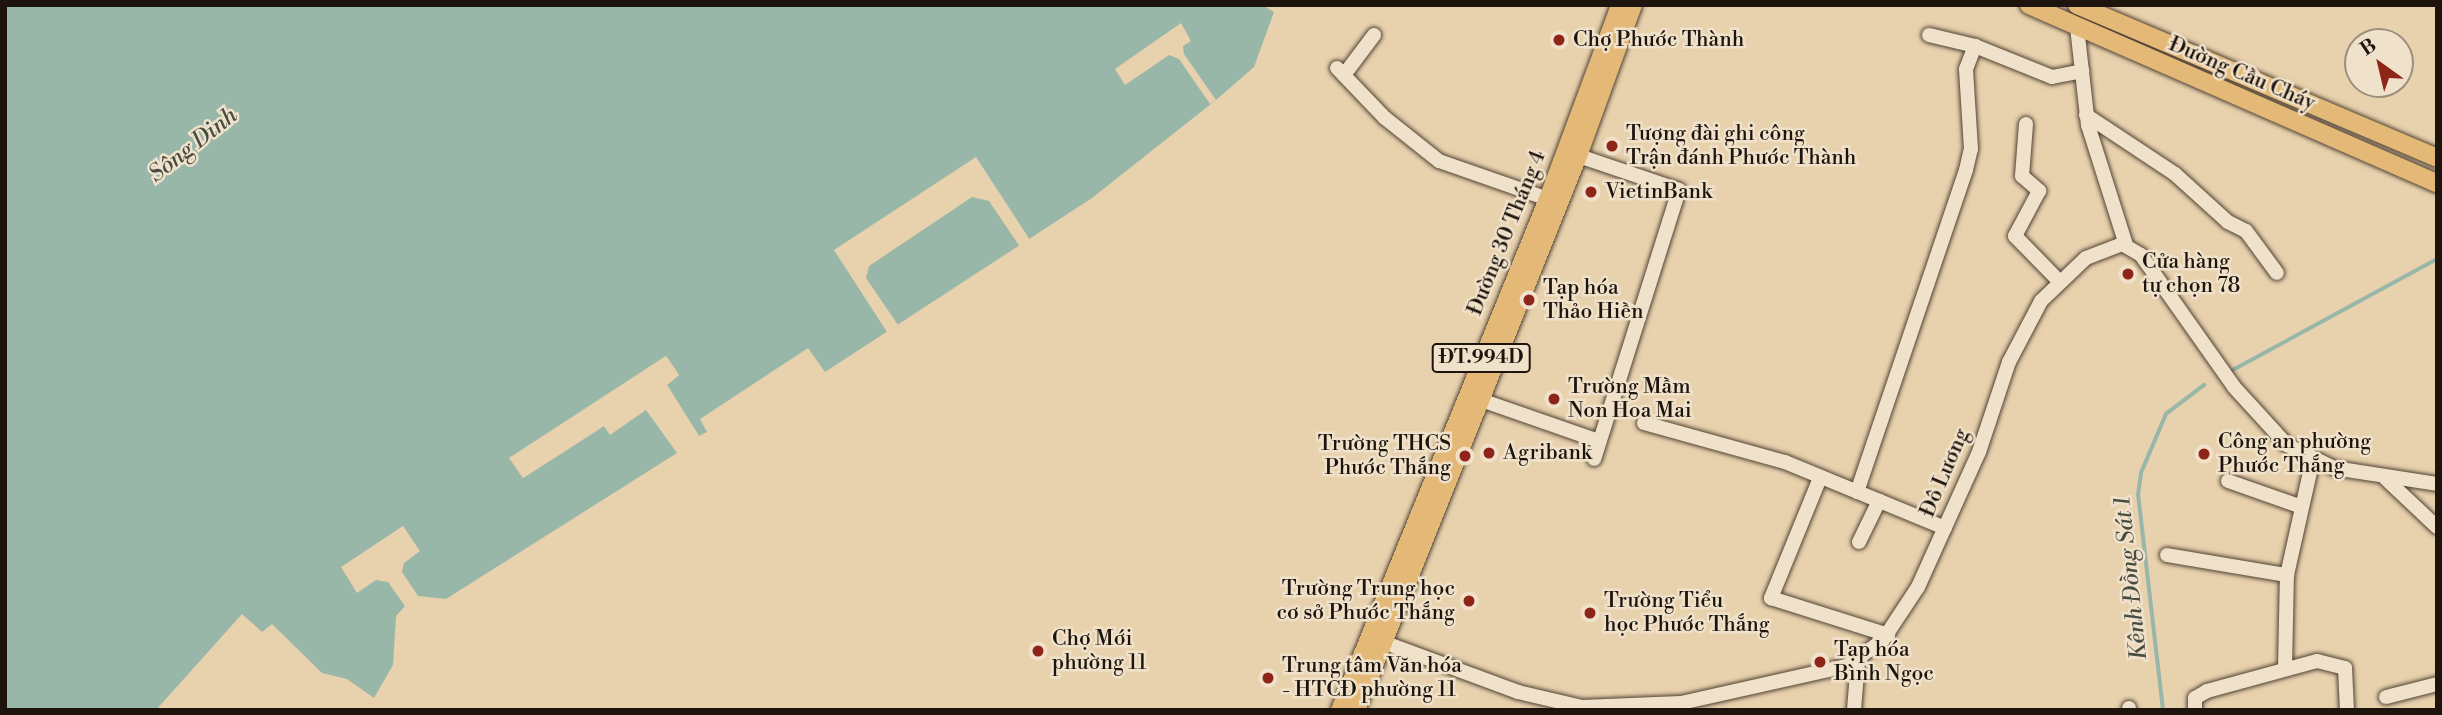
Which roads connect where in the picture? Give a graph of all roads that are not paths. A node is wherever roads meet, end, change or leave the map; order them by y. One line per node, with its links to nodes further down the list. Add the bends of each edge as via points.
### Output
1 (1620, 5): 10 (main road, Đường 30 Tháng 4 / ĐT.994D)
2 (1633, 5): 10 (main road, Đường 30 Tháng 4 / ĐT.994D)
3 (2029, 5): 5 (main road, Đường Cầu Cháy)
4 (2077, 5): 9 (main road, Đường Cầu Cháy)
5 (2077, 27): 11 (main road, Đường Cầu Cháy); 12 (street)
6 (1374, 35): 18 (street, via 1340,72 1385,118 1439,161)
7 (1929, 35): 8 (street)
8 (1975, 46): 12 (street, via 2052,77); 32 (street, via 1966,68 1971,149 1966,170)
9 (2182, 50): 11 (main road); 16 (main road, Đường Cầu Cháy)
10 (1603, 67): 15 (main road, Đường 30 Tháng 4 / ĐT.994D)
11 (2174, 69): 17 (main road, Đường Cầu Cháy)
12 (2082, 71): 13 (street)
13 (2087, 115): 19 (street); 20 (street, via 2175,174 2228,222 2246,231)
14 (2026, 124): 21 (street, via 2022,176 2039,191 2015,236)
15 (1572, 154): 18 (main road, Đường 30 Tháng 4 / ĐT.994D); 25 (street, via 1679,190)
16 (2437, 158)
17 (2437, 183)
18 (1554, 200): 22 (main road, Đường 30 Tháng 4 / ĐT.994D)
19 (2126, 245): 21 (street, Đô Lương, via 2105,247); 27 (street, via 2141,255 2256,415 2287,445)
20 (2277, 273)
21 (2058, 280): 36 (street, Đô Lương, via 2029,319 2009,362 1979,452)
22 (1488, 361): 23 (main road, Đường 30 Tháng 4 / ĐT.994D); 41 (main road, Đường 30 Tháng 4 / ĐT.994D)
23 (1480, 400): 25 (street); 41 (main road, Đường 30 Tháng 4 / ĐT.994D)
24 (1644, 423): 28 (street, via 1785,463)
25 (1599, 441): 26 (street)
26 (1594, 459)
27 (2313, 459): 29 (street); 34 (street)
28 (1820, 478): 32 (street); 40 (street, via 1771,598)
29 (2386, 479): 31 (street); 35 (street)
30 (2228, 481): 34 (street)
31 (2437, 484)
32 (1857, 492): 33 (street)
33 (1879, 500): 36 (street); 37 (street)
34 (2299, 506): 39 (street)
35 (2437, 527)
36 (1945, 528): 40 (street, Đô Lương, via 1918,587)
37 (1859, 542)
38 (2167, 555): 39 (street)
39 (2287, 575): 43 (street)
40 (1888, 635): 42 (street, Đô Lương)
41 (1377, 640): 42 (street, Đô Lương, via 1518,692 1582,707 1681,704 1817,675); 48 (main road, Đường 30 Tháng 4 / ĐT.994D); 49 (main road, Đường 30 Tháng 4 / ĐT.994D)
42 (1858, 660): 46 (street)
43 (2285, 668): 47 (street, via 2198,694); 51 (street, via 2317,661 2343,665)
44 (2437, 684): 45 (street)
45 (2386, 697)
46 (1854, 705): 50 (street)
47 (2195, 708)
48 (1340, 710)
49 (1356, 710)
50 (1869, 710)
51 (2347, 710)

